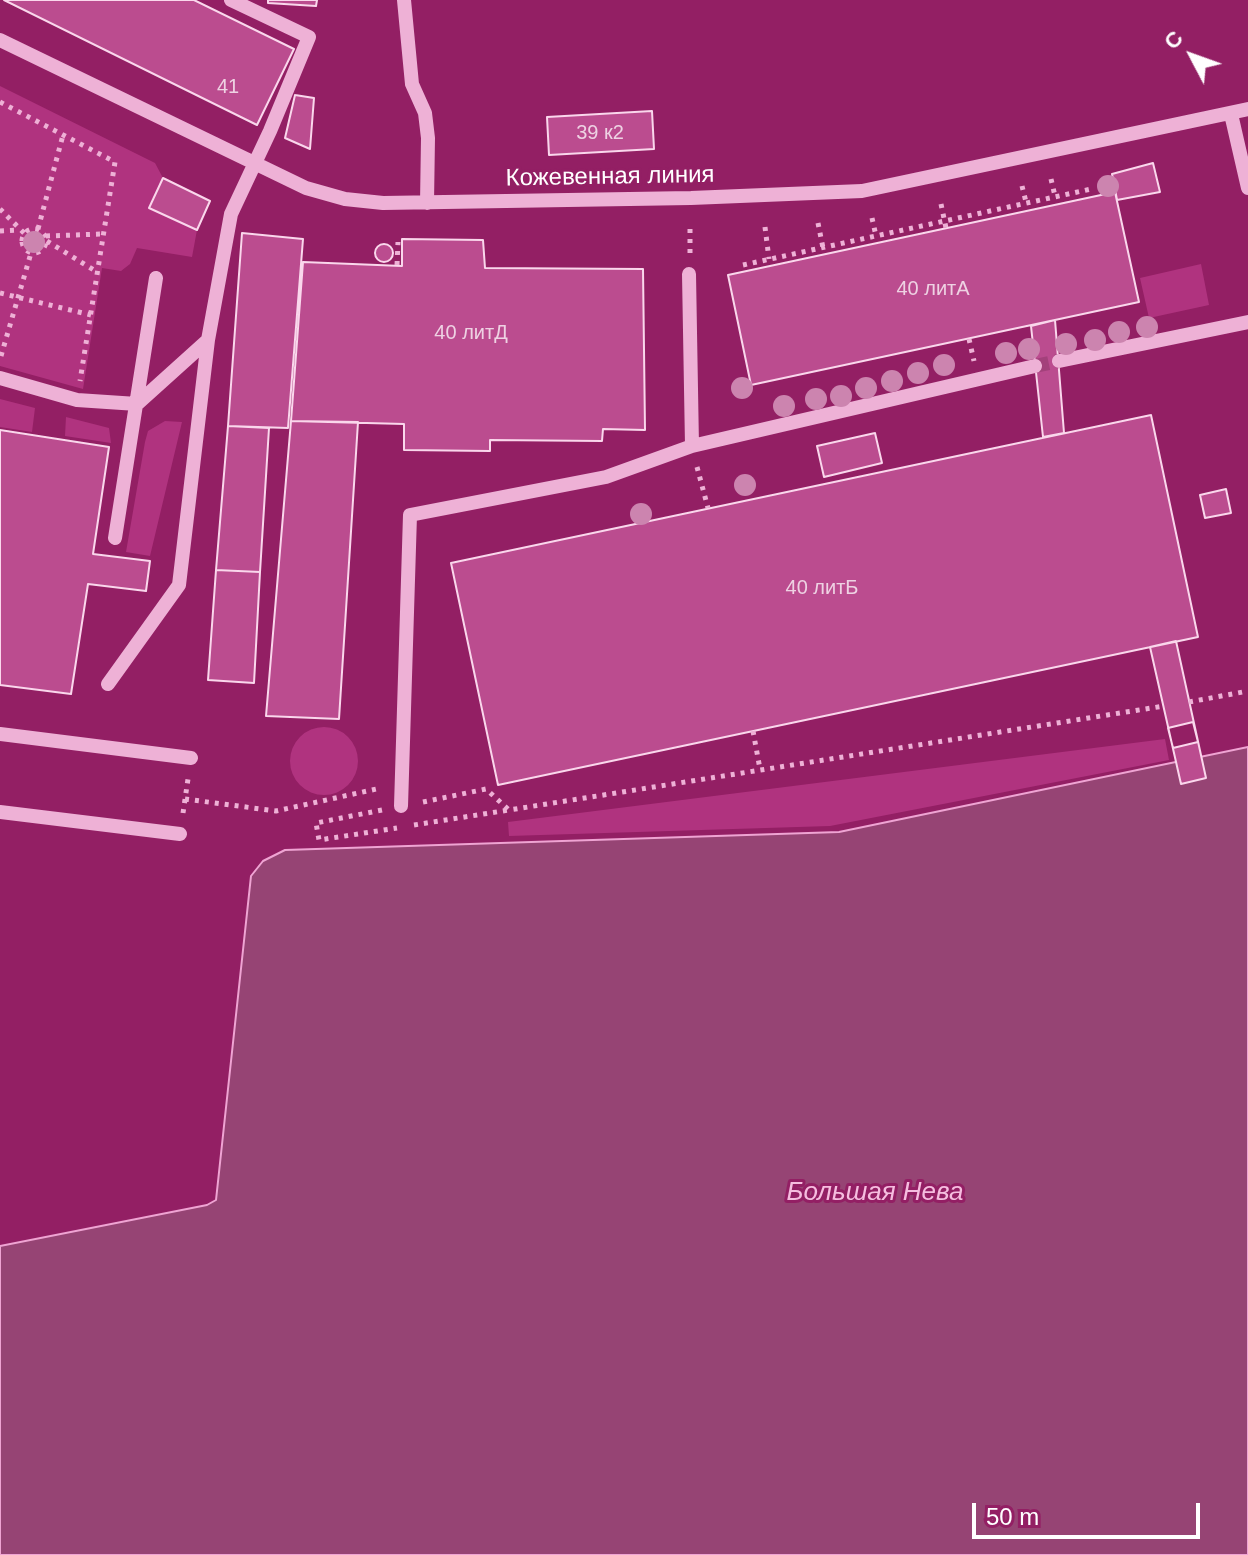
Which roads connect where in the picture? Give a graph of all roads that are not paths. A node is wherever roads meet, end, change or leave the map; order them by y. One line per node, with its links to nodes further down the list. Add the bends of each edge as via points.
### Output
1 (231, 0): 6 (street, via 309,37)
2 (404, 0): 8 (street, via 412,84 425,113 428,138)
3 (0, 40): 6 (street, Кожевенная линия)
4 (1248, 109): 5 (street, Кожевенная линия)
5 (1231, 114): 7 (street); 8 (street, Кожевенная линия, via 862,191)
6 (253, 165): 8 (street, Кожевенная линия, via 345,199); 12 (street, via 231,214)
7 (1248, 188)
8 (427, 203)
9 (689, 274): 17 (street)
10 (156, 278): 16 (street)
11 (1248, 322): 13 (street)
12 (208, 340): 16 (street); 19 (street, via 179,585)
13 (1059, 361)
14 (1035, 366): 17 (street)
15 (0, 378): 16 (street, via 77,400)
16 (137, 404): 18 (street)
17 (692, 446): 22 (street, via 606,477 410,515)
18 (115, 538)
19 (108, 684)
20 (0, 734): 21 (street)
21 (191, 758)
22 (401, 806)
23 (0, 812): 24 (street)
24 (180, 834)

